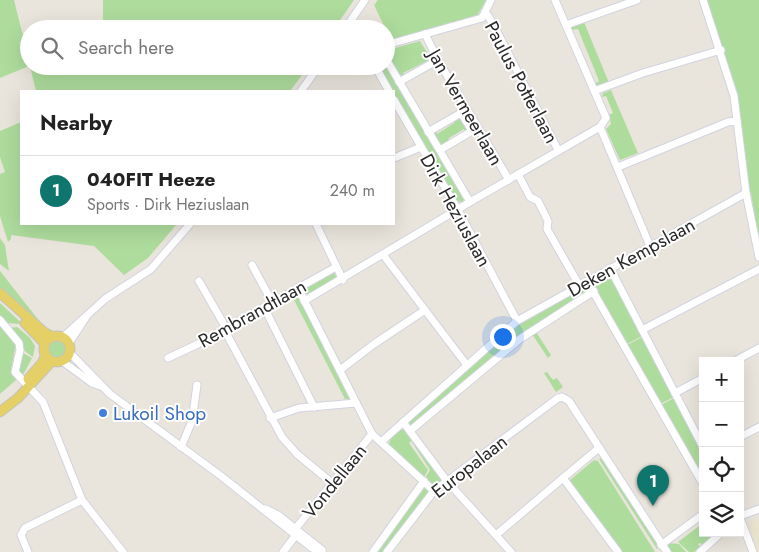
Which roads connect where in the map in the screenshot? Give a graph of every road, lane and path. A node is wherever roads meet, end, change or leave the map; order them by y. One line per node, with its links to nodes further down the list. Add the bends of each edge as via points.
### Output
1 (365, 0): 7 (street)
2 (491, 0): 6 (street)
3 (555, 0): 8 (street)
4 (637, 0): 8 (street)
5 (703, 0): 11 (street)
6 (486, 13): 9 (street, via 476,20); 26 (street, Paulus Potterlaan)
7 (351, 20)
8 (566, 25): 19 (street)
9 (425, 34): 10 (street); 12 (street, Jan Vermeerlaan)
10 (395, 42)
11 (721, 50): 19 (street); 21 (street, via 734,96)
12 (438, 60): 16 (street); 30 (street, Jan Vermeerlaan)
13 (313, 75): 17 (street)
14 (380, 75): 18 (street)
15 (395, 75): 16 (street, Dirk Heziuslaan)
16 (399, 82): 23 (street, Dirk Heziuslaan)
17 (302, 90)
18 (388, 90)
19 (594, 91): 22 (street, via 606,118)
20 (395, 102): 24 (street, Dirk Heziuslaan)
21 (737, 121): 28 (street); 31 (street)
22 (600, 127): 26 (street, Rembrandtlaan); 28 (street)
23 (428, 132): 25 (street, Dirk Heziuslaan); 25 (street, Dirk Heziuslaan, via 461,112 472,131)
24 (421, 147): 27 (street); 33 (street, Dirk Heziuslaan)
25 (440, 150): 32 (street, Dirk Heziuslaan)
26 (558, 150): 29 (street, Rembrandtlaan)
27 (395, 158)
28 (618, 168): 36 (street)
29 (518, 174): 30 (street, Rembrandtlaan); 46 (street, via 530,197 538,201 548,221 547,229)
30 (509, 180): 32 (street, Rembrandtlaan)
31 (746, 193): 36 (street, Deken Kempslaan); 38 (street)
32 (470, 202): 33 (street, Rembrandtlaan)
33 (458, 210): 37 (street, Rembrandtlaan); 56 (street, Dirk Heziuslaan)
34 (189, 225): 61 (street, via 151,269 87,315)
35 (316, 225): 40 (street)
36 (650, 246): 41 (street, Deken Kempslaan)
37 (384, 256): 43 (street, Rembrandtlaan); 54 (street)
38 (759, 257)
39 (252, 264): 51 (street)
40 (336, 267): 43 (street); 47 (street, Rembrandtlaan)
41 (610, 268): 45 (street, Deken Kempslaan); 58 (street)
42 (759, 269): 58 (street)
43 (343, 280): 52 (street, Rembrandtlaan)
44 (199, 281): 57 (street)
45 (588, 281): 46 (street, Deken Kempslaan); 48 (street)
46 (579, 285): 56 (street, Deken Kempslaan)
47 (298, 288): 51 (street, Rembrandtlaan); 52 (street)
48 (594, 291): 80 (street, Deken Kempslaan, via 529,332); 87 (street)
49 (0, 293): 59 (main road)
50 (0, 299): 60 (main road)
51 (272, 302): 53 (street, Rembrandtlaan)
52 (304, 302): 68 (street)
53 (264, 307): 57 (street, Rembrandtlaan); 75 (street)
54 (425, 310): 67 (street); 68 (street)
55 (0, 320): 70 (street, via 19,343 15,372)
56 (517, 321): 67 (street, Deken Kempslaan)
57 (225, 329): 65 (street, Rembrandtlaan); 77 (street)
58 (642, 330): 73 (street)
59 (53, 337): 60 (main road); 61 (main road)
60 (45, 344): 64 (main road)
61 (67, 344): 66 (main road); 72 (street)
62 (759, 348): 63 (street)
63 (742, 357)
64 (49, 358): 66 (main road); 70 (main road)
65 (168, 358)
66 (62, 361): 72 (street)
67 (466, 364): 78 (street, Deken Kempslaan)
68 (340, 370): 74 (street)
69 (699, 380): 73 (street)
70 (27, 385): 76 (main road); 93 (street, via 48,409)
71 (197, 385): 85 (street, via 192,421)
72 (101, 386): 85 (street)
73 (675, 393): 83 (street)
74 (356, 403): 75 (street); 81 (street)
75 (314, 407): 77 (street, via 299,408)
76 (0, 412)
77 (270, 418): 91 (street, via 297,454)
78 (403, 422): 80 (street); 84 (street, Deken Kempslaan)
79 (759, 427): 82 (street)
80 (411, 430): 89 (street)
81 (372, 434): 84 (street); 91 (street, Vondellaan)
82 (744, 435)
83 (699, 438)
84 (381, 442): 90 (street)
85 (181, 447): 98 (street)
86 (599, 448): 88 (street); 89 (street, Europalaan, via 565,397 558,398); 101 (street)
87 (699, 477)
88 (563, 478): 99 (street); 109 (street)
89 (447, 481): 92 (street, Europalaan); 99 (street)
90 (424, 482): 92 (street); 106 (street, Europalaan)
91 (332, 483): 98 (street, Vondellaan)
92 (434, 491): 107 (street, Europalaan)
93 (82, 500): 102 (street, via 25,528 21,535); 103 (street)
94 (759, 509): 95 (street)
95 (744, 515)
96 (699, 517): 101 (street)
97 (744, 528): 112 (street)
98 (296, 532): 104 (street, Vondellaan); 105 (street)
99 (496, 536): 108 (street)
100 (717, 537): 111 (street)
101 (661, 545): 110 (street)
102 (28, 552)
103 (123, 552)
104 (283, 552)
105 (323, 552)
106 (373, 552)
107 (387, 552)
108 (511, 552)
109 (618, 552)
110 (667, 552)
111 (700, 552)
112 (753, 552)

